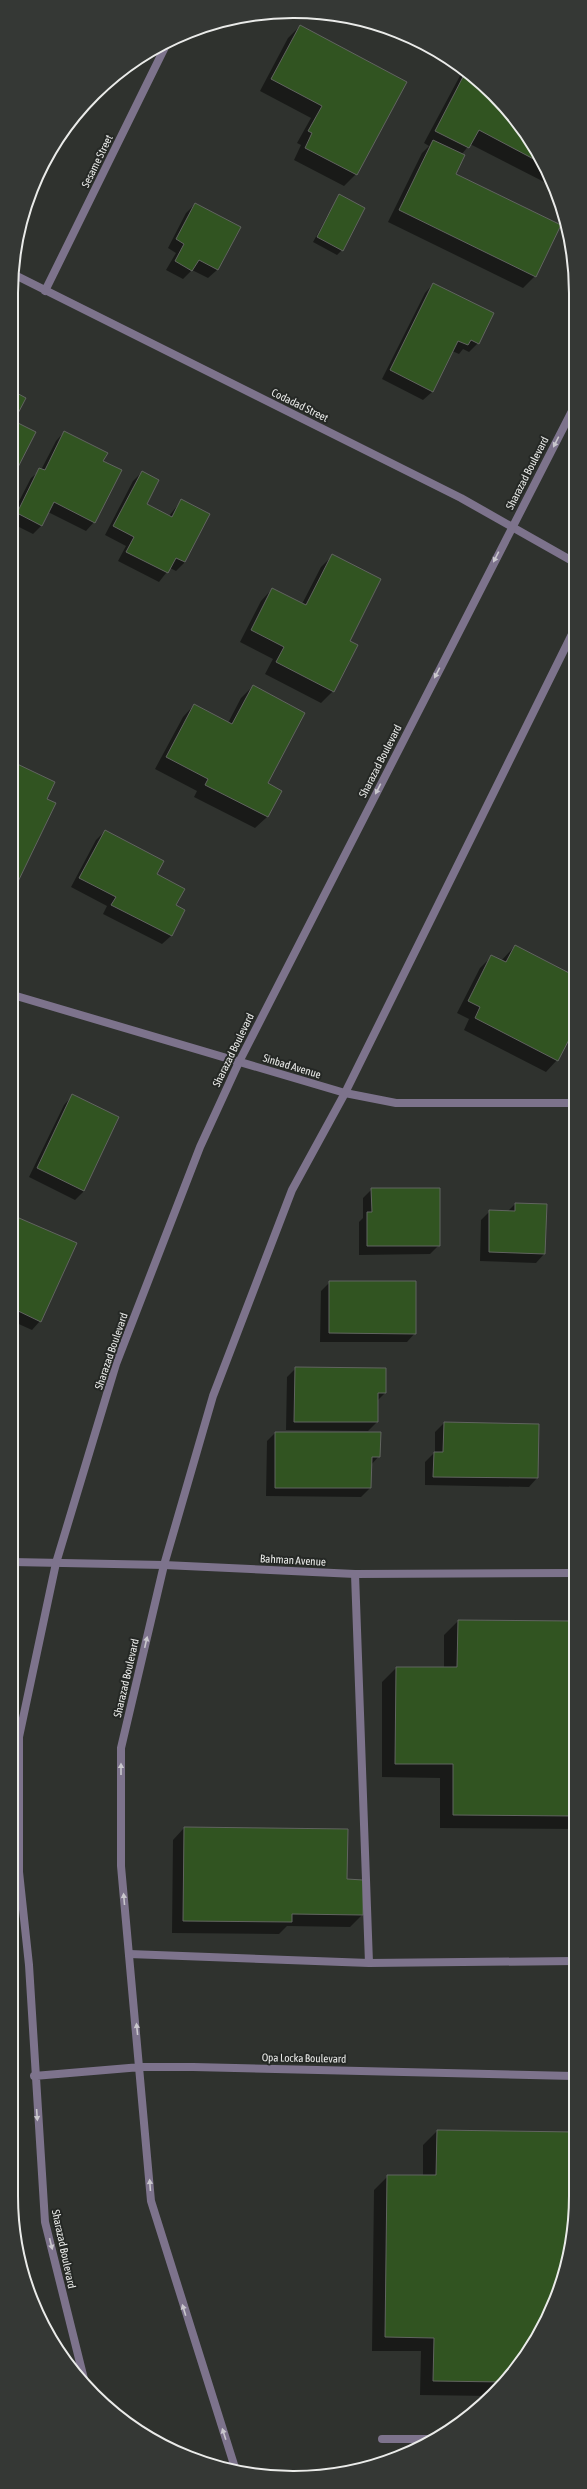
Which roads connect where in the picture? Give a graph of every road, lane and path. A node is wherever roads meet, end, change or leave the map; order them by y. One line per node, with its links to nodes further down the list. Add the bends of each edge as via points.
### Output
1 (163, 51): 3 (street, Sesame Street)
2 (19, 277): 3 (street, Codadad Street)
3 (45, 291): 5 (street, Codadad Street, via 461,498)
4 (569, 417): 5 (street, Sharazad Boulevard, one-way to 5)
5 (512, 526): 6 (street, Codadad Street); 9 (street, Sharazad Boulevard, one-way to 9)
6 (569, 559)
7 (569, 640): 10 (street, Sharazad Boulevard)
8 (18, 997): 9 (street, Sinbad Avenue)
9 (239, 1062): 10 (street, Sinbad Avenue); 13 (street, Sharazad Boulevard, via 200,1147 116,1364)
10 (345, 1094): 11 (street, Sinbad Avenue, via 396,1103); 14 (street, Sharazad Boulevard, via 292,1190 212,1396)
11 (569, 1103)
12 (18, 1562): 13 (street, Bahman Avenue)
13 (56, 1563): 14 (street, Bahman Avenue); 21 (street, Sharazad Boulevard, via 19,1737 19,1872 28,1965)
14 (164, 1565): 16 (street, Bahman Avenue); 17 (street, Sharazad Boulevard, one-way to 14, via 121,1866 121,1748)
15 (569, 1573): 16 (street, Bahman Avenue)
16 (355, 1574): 19 (street)
17 (130, 1954): 19 (street); 20 (street, Sharazad Boulevard, one-way to 17)
18 (569, 1961): 19 (street)
19 (369, 1963)
20 (141, 2067): 21 (street, Opa Locka Boulevard); 22 (street, Opa Locka Boulevard); 26 (street, Sharazad Boulevard, one-way to 20, via 151,2201)
21 (34, 2076): 23 (street, Sharazad Boulevard, one-way to 23, via 45,2222)
22 (569, 2076)
23 (82, 2372)
24 (382, 2439): 25 (street)
25 (422, 2439)
26 (234, 2465)

